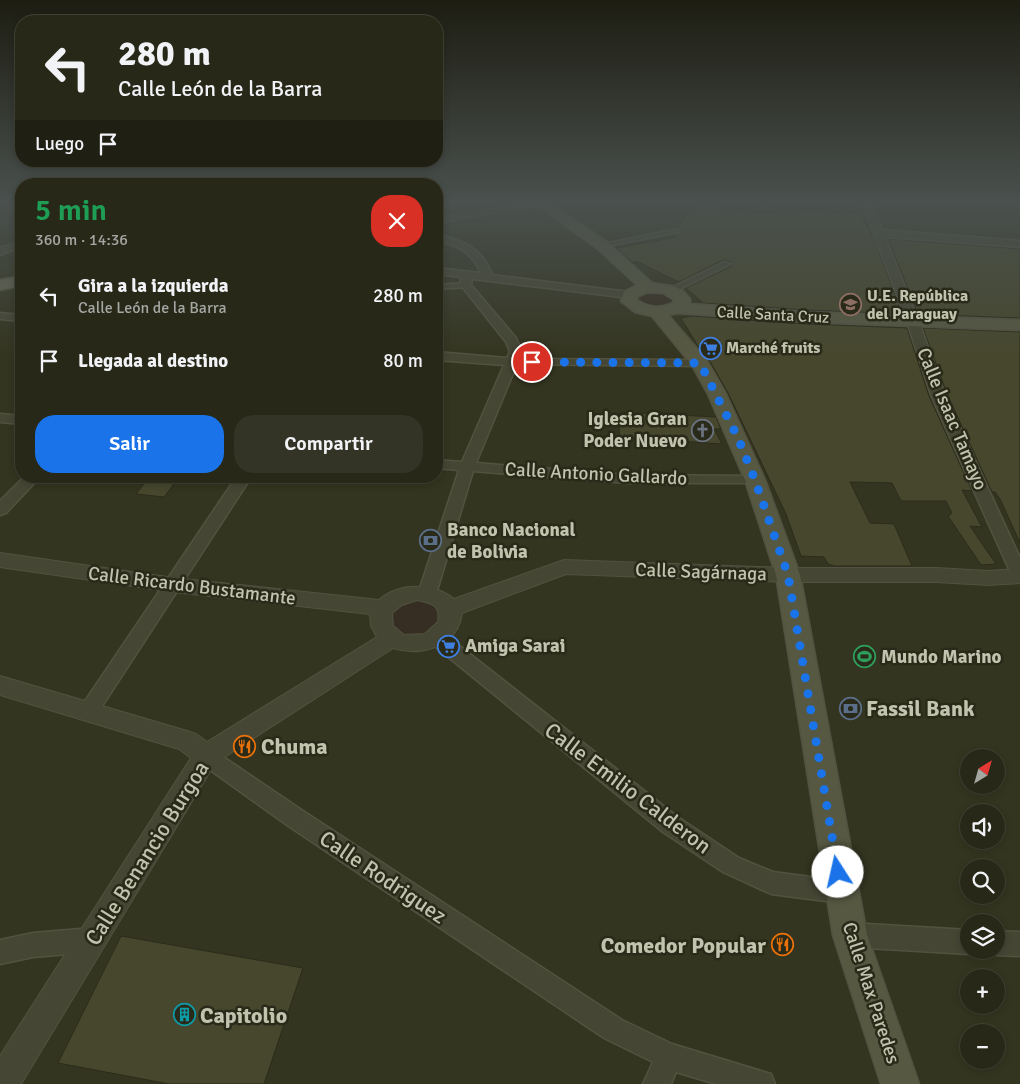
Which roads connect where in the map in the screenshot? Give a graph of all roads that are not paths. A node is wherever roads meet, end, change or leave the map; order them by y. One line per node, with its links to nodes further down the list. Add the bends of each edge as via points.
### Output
1 (476, 255): 6 (street)
2 (612, 255): 11 (main road)
3 (886, 255): 18 (street, Calle Isaac Tamayo)
4 (727, 264): 12 (street)
5 (443, 273): 7 (street)
6 (487, 276): 7 (street); 13 (street)
7 (467, 280): 10 (street); 21 (street, via 512,341 516,352)
8 (15, 282): 9 (main road)
9 (0, 285)
10 (443, 285)
11 (648, 288): 12 (main road); 13 (main road)
12 (671, 290): 14 (main road, via 682,299)
13 (629, 295): 15 (main road, via 632,304)
14 (677, 308): 15 (main road, Calle Santa Cruz); 18 (main road, Calle Santa Cruz)
15 (656, 311): 22 (main road, Calle Max Paredes)
16 (0, 316): 17 (street)
17 (15, 317)
18 (913, 322): 19 (main road, Calle Santa Cruz); 33 (street, Calle Isaac Tamayo, via 938,395)
19 (1020, 326)
20 (443, 357): 21 (street)
21 (513, 362): 22 (street); 26 (street)
22 (700, 363): 27 (main road, Calle Max Paredes)
23 (0, 418): 24 (street)
24 (15, 419)
25 (443, 465): 26 (street, Calle Antonio Gallardo)
26 (467, 467): 27 (street, Calle Antonio Gallardo, via 627,479); 35 (street)
27 (755, 480): 32 (main road, Calle Max Paredes)
28 (27, 483): 30 (street)
29 (240, 483): 34 (street)
30 (0, 510)
31 (0, 560): 34 (street, Calle Ricardo Bustamante)
32 (788, 575): 33 (street, Calle Sagárnaga); 37 (street, Calle Sagárnaga, via 564,567); 43 (main road, Calle Max Paredes)
33 (1020, 576)
34 (174, 585): 36 (street, Calle Ricardo Bustamante); 41 (street)
35 (427, 594): 36 (street, via 407,595); 37 (street, via 445,602)
36 (384, 608): 39 (street, via 380,625)
37 (450, 609): 38 (street, via 450,625)
38 (437, 638): 39 (street, via 414,644); 43 (street, Calle Emilio Calderon, via 671,825 731,865 771,883)
39 (391, 639): 42 (street, Calle Benancio Burgoa)
40 (0, 685): 41 (street, Calle Rodriguez)
41 (88, 712): 42 (street, Calle Rodriguez, via 187,741)
42 (206, 756): 45 (street, Calle Benancio Burgoa); 50 (street, Calle Rodriguez, via 613,1029)
43 (842, 892): 44 (main road, Calle Max Paredes)
44 (850, 936): 46 (street); 54 (main road, Calle Max Paredes)
45 (92, 940): 49 (street, via 33,945); 51 (street, Calle Benancio Burgoa)
46 (960, 942)
47 (1005, 943): 48 (street)
48 (1020, 944)
49 (0, 952)
50 (669, 1056): 52 (street); 53 (street, Calle Rodriguez)
51 (2, 1084)
52 (658, 1084)
53 (761, 1084)
54 (900, 1084)

